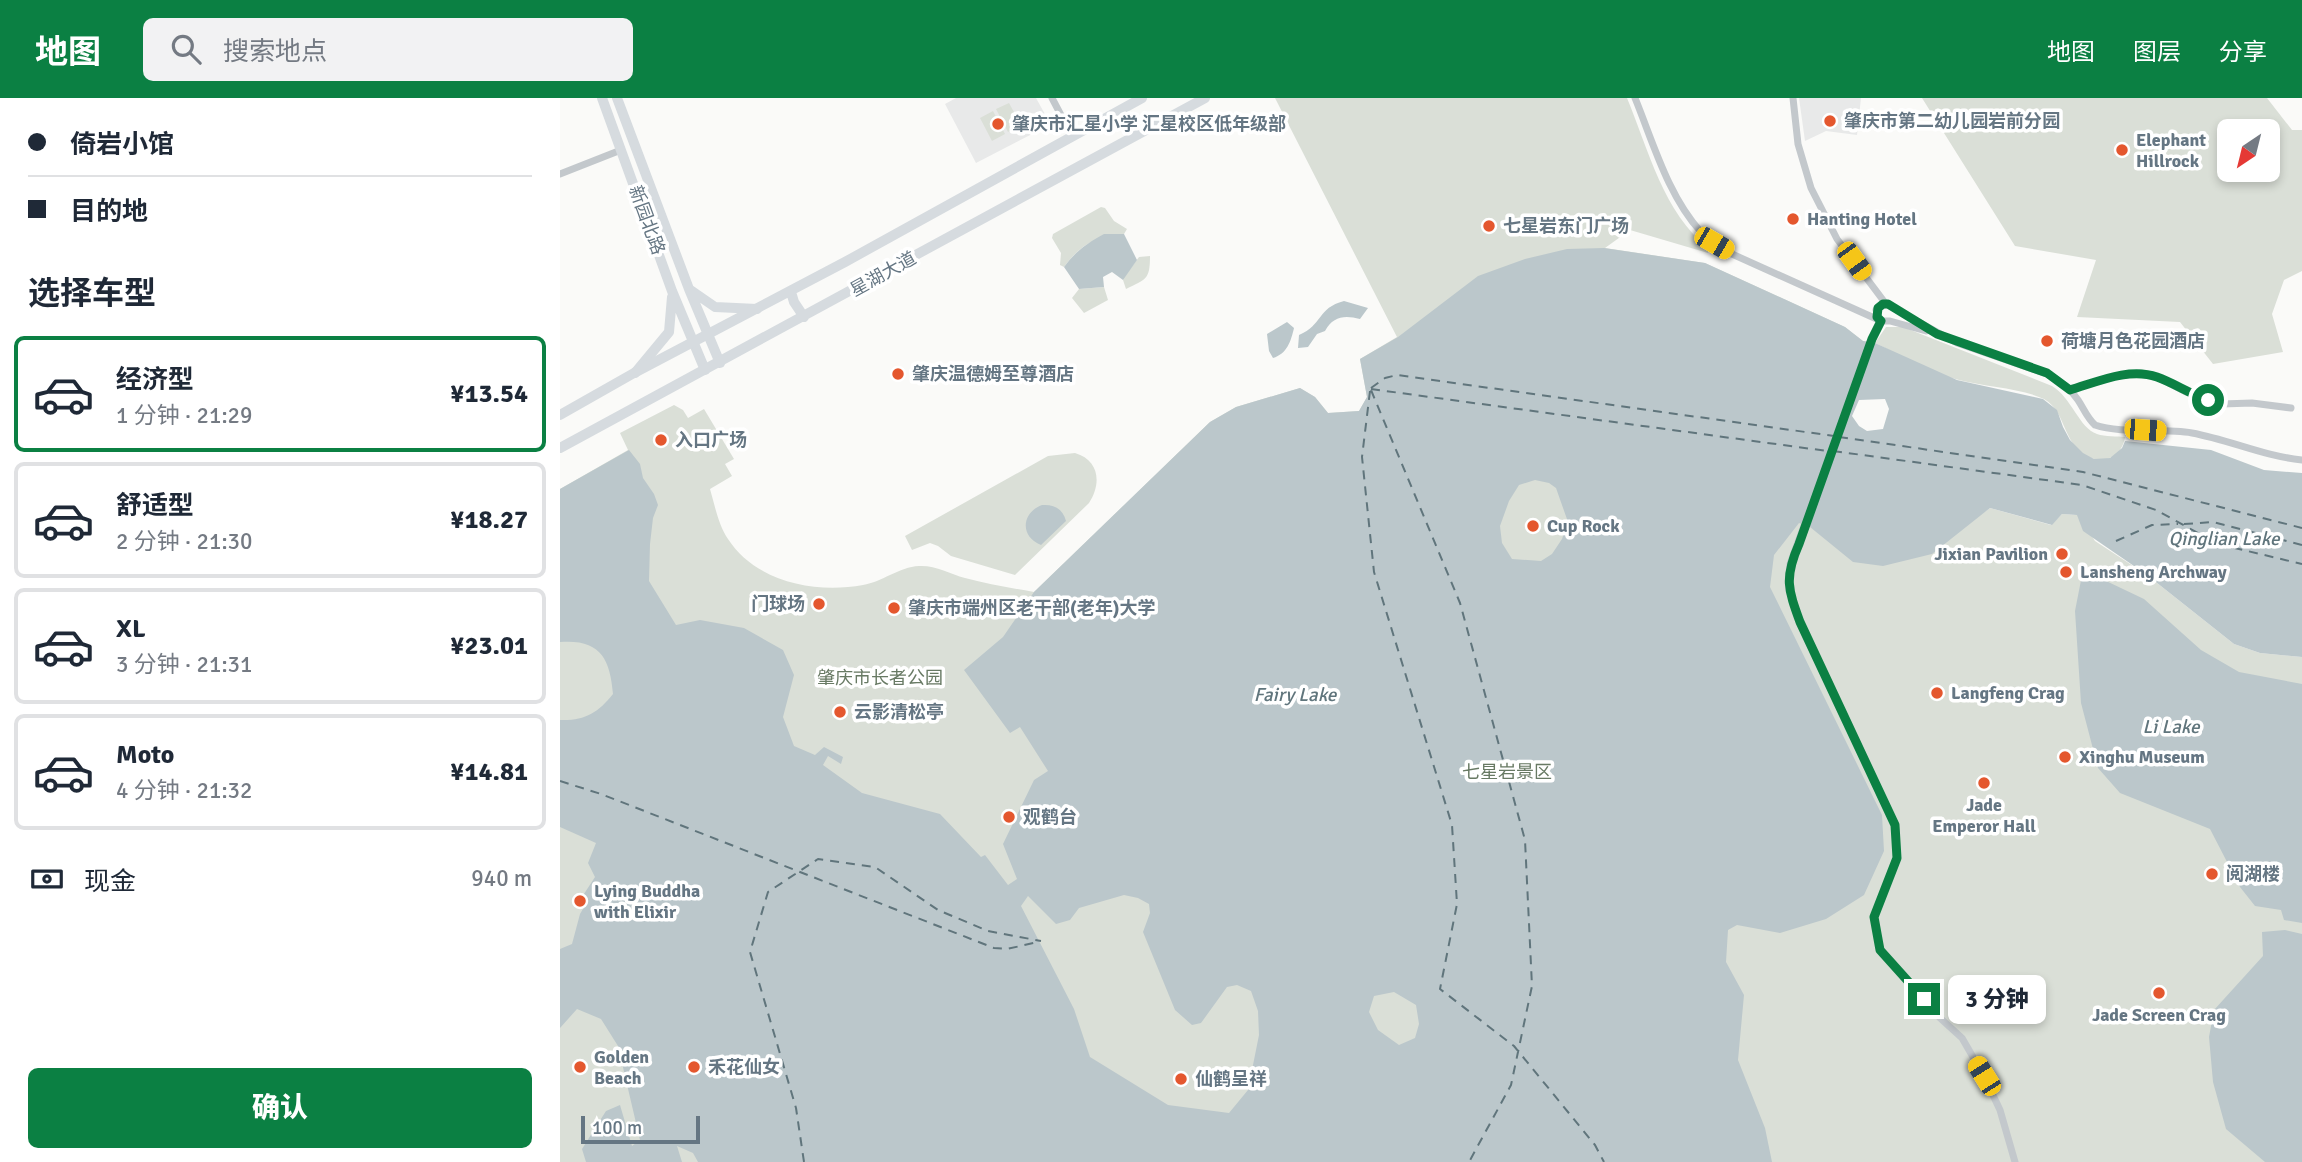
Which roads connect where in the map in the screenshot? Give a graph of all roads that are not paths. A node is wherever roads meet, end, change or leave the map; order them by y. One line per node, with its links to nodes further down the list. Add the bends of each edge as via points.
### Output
1 (602, 98): 9 (main road, 新园北路)
2 (617, 98): 11 (main road, 新园北路)
3 (1052, 98): 8 (street)
4 (1142, 98): 8 (main road, 星湖大道)
5 (1204, 98): 18 (main road, 星湖大道)
6 (1635, 98): 19 (street, via 1678,200 1702,233 1732,254)
7 (1793, 98): 16 (street, via 1798,144 1811,188 1838,239)
8 (1072, 136): 15 (main road, 星湖大道)
9 (621, 150): 10 (street); 12 (main road, 新园北路)
10 (560, 174)
11 (664, 224): 12 (main road, via 662,231); 13 (main road, 新园北路)
12 (651, 231): 14 (main road, 新园北路)
13 (689, 289): 17 (main road, via 715,307); 21 (main road, 新园北路)
14 (672, 290): 22 (main road, 新园北路); 25 (main road, via 668,332)
15 (791, 292): 17 (main road, 星湖大道); 18 (main road)
16 (1888, 305): 19 (street, via 1894,314); 19 (street, via 1878,308 1876,314); 20 (street)
17 (757, 309): 21 (main road, 星湖大道)
18 (803, 317): 23 (main road, 星湖大道)
19 (1883, 320): 20 (street); 31 (street, via 1872,339 1790,565 1789,590 1895,825 1897,858 1874,917 1880,950 1962,1038 2000,1110)
20 (1937, 334): 26 (street, via 2047,373)
21 (707, 335): 22 (main road, 星湖大道); 23 (main road, 新园北路)
22 (692, 342): 24 (main road, 新园北路); 25 (main road, 星湖大道)
23 (720, 363): 24 (main road, 星湖大道)
24 (705, 370): 29 (main road, 星湖大道)
25 (635, 373): 28 (main road, 星湖大道)
26 (2070, 390): 27 (street, via 2140,373 2215,402); 30 (street, via 2090,420 2101,427 2189,433)
27 (2291, 408)
28 (560, 415)
29 (560, 448)
30 (2302, 460)
31 (2015, 1162)

